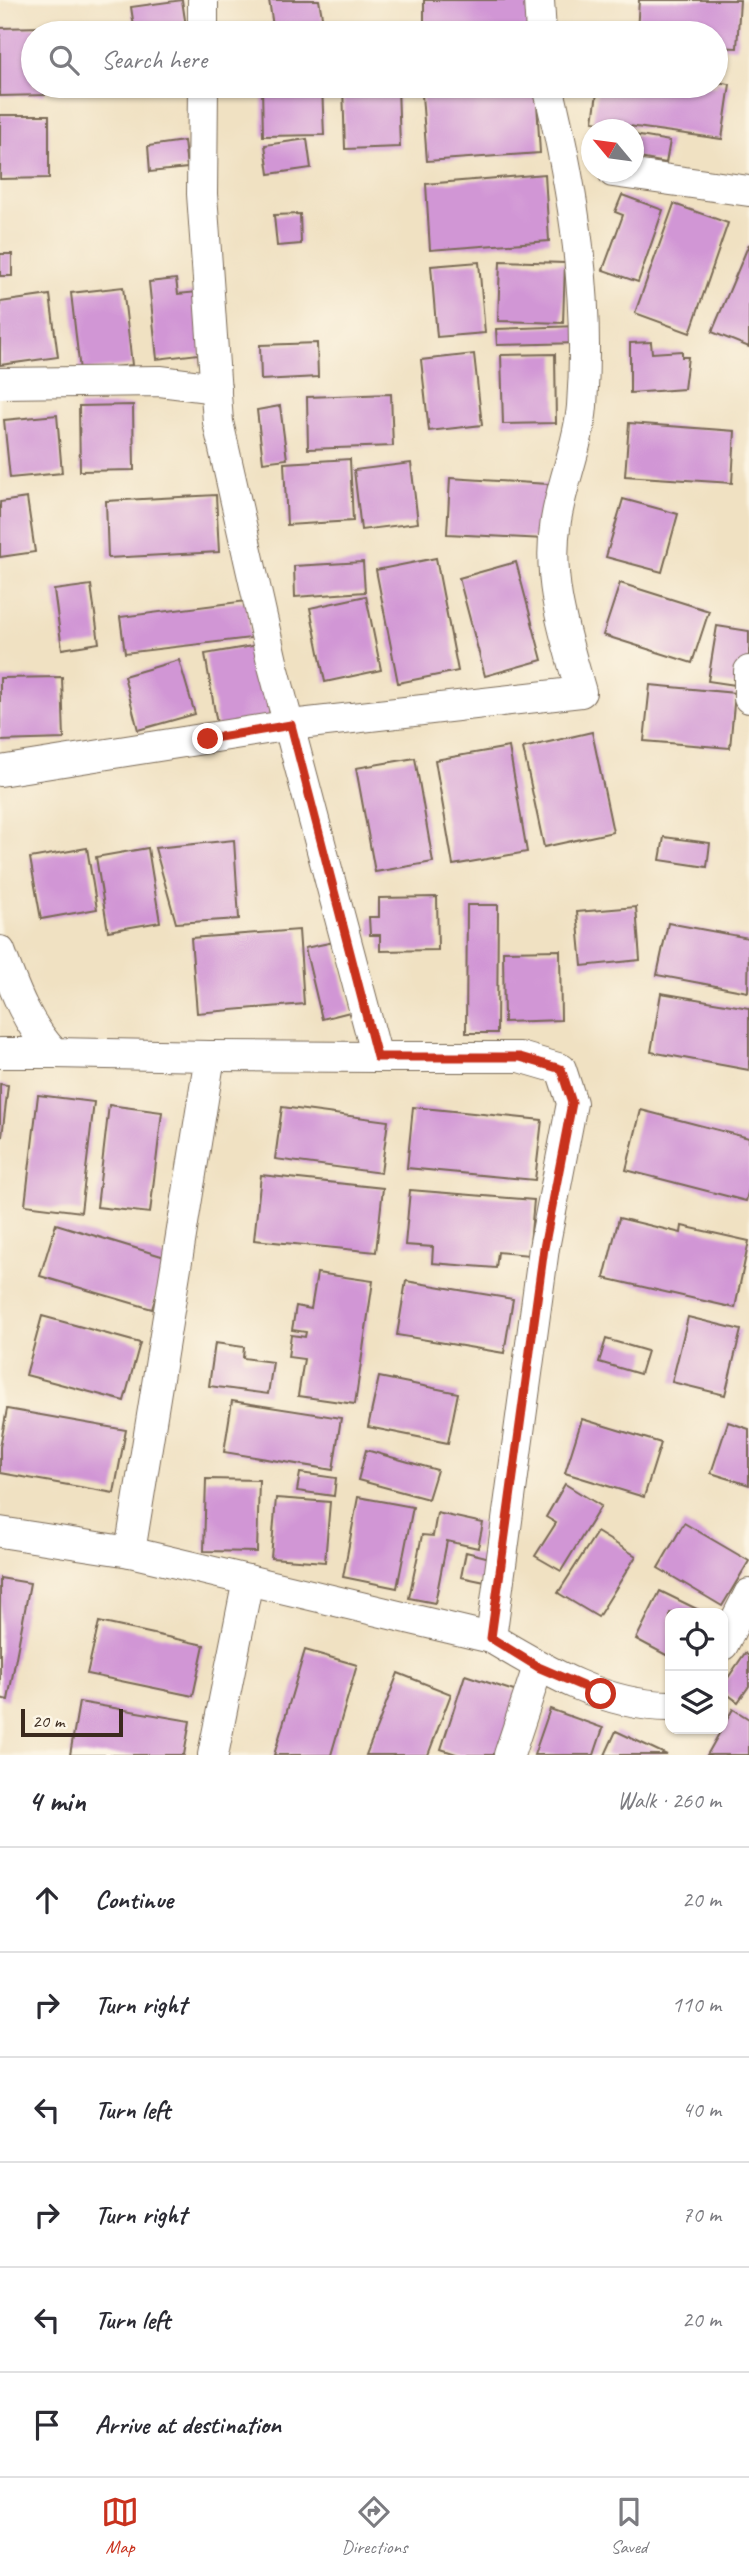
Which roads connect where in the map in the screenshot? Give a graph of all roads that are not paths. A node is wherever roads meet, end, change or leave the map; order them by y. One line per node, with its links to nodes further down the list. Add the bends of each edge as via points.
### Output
1 (203, 0): 3 (street)
2 (539, 0): 4 (street)
3 (204, 21)
4 (540, 21)
5 (203, 98): 11 (street, via 201,194)
6 (553, 98): 7 (street)
7 (580, 167): 14 (street, via 582,408 556,522 555,598 581,692)
8 (644, 176): 9 (street)
9 (749, 191)
10 (0, 383): 11 (street, via 159,381)
11 (216, 388): 14 (street, via 221,436 273,666)
12 (749, 671): 13 (street)
13 (749, 698)
14 (291, 725): 15 (street); 20 (street)
15 (0, 771)
16 (0, 951): 18 (street, via 18,1000 37,1035)
17 (0, 1053): 18 (street)
18 (54, 1053): 19 (street)
19 (210, 1056): 20 (street); 22 (street)
20 (377, 1057): 26 (street, via 520,1057 561,1069 572,1103 544,1248)
21 (0, 1532): 22 (street)
22 (130, 1552): 23 (street)
23 (248, 1580): 26 (street); 29 (street)
24 (749, 1594): 25 (street)
25 (728, 1635)
26 (491, 1638): 27 (street)
27 (538, 1667): 28 (street, via 601,1694 644,1706); 30 (street)
28 (665, 1706)
29 (213, 1755)
30 (509, 1755)

